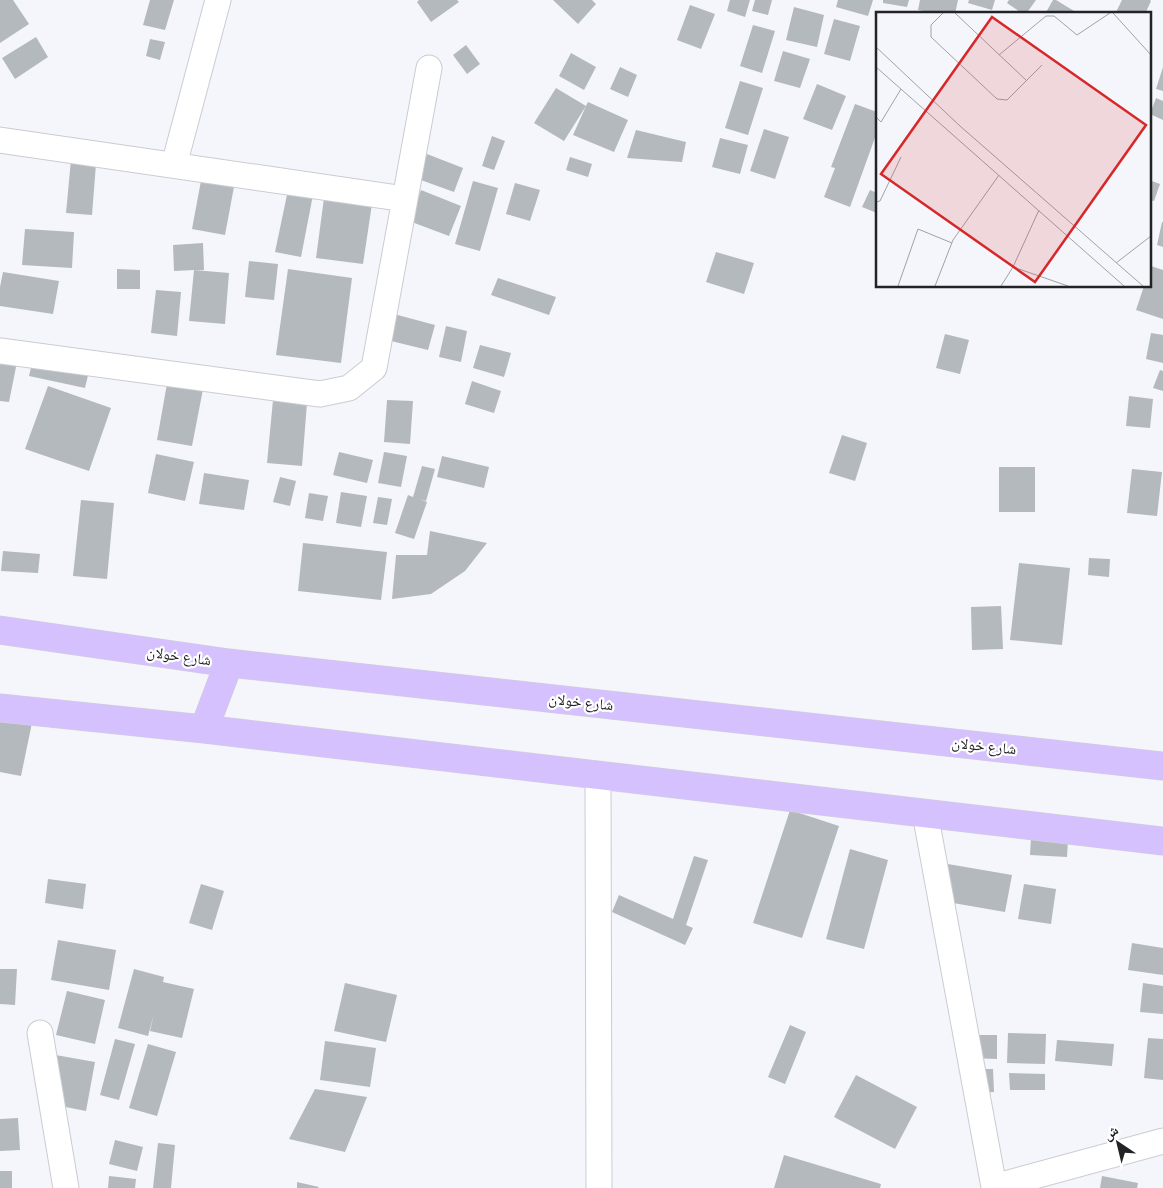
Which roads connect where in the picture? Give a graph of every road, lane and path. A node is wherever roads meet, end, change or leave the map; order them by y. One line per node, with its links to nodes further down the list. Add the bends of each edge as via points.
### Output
1 (218, 0): 4 (street)
2 (429, 68): 5 (street)
3 (0, 140): 4 (street)
4 (174, 165): 5 (street)
5 (405, 199): 6 (street, via 374,368 349,388 320,394)
6 (0, 351)
7 (0, 630): 8 (main road, شارع خولان)
8 (229, 663): 10 (main road); 11 (main road, شارع خولان)
9 (0, 708): 10 (main road)
10 (204, 728): 12 (main road)
11 (1163, 766)
12 (598, 776): 13 (main road); 19 (street)
13 (925, 812): 14 (main road); 17 (street)
14 (1163, 841)
15 (40, 1033): 18 (street)
16 (1163, 1141): 17 (street)
17 (994, 1187)
18 (66, 1188)
19 (599, 1188)

